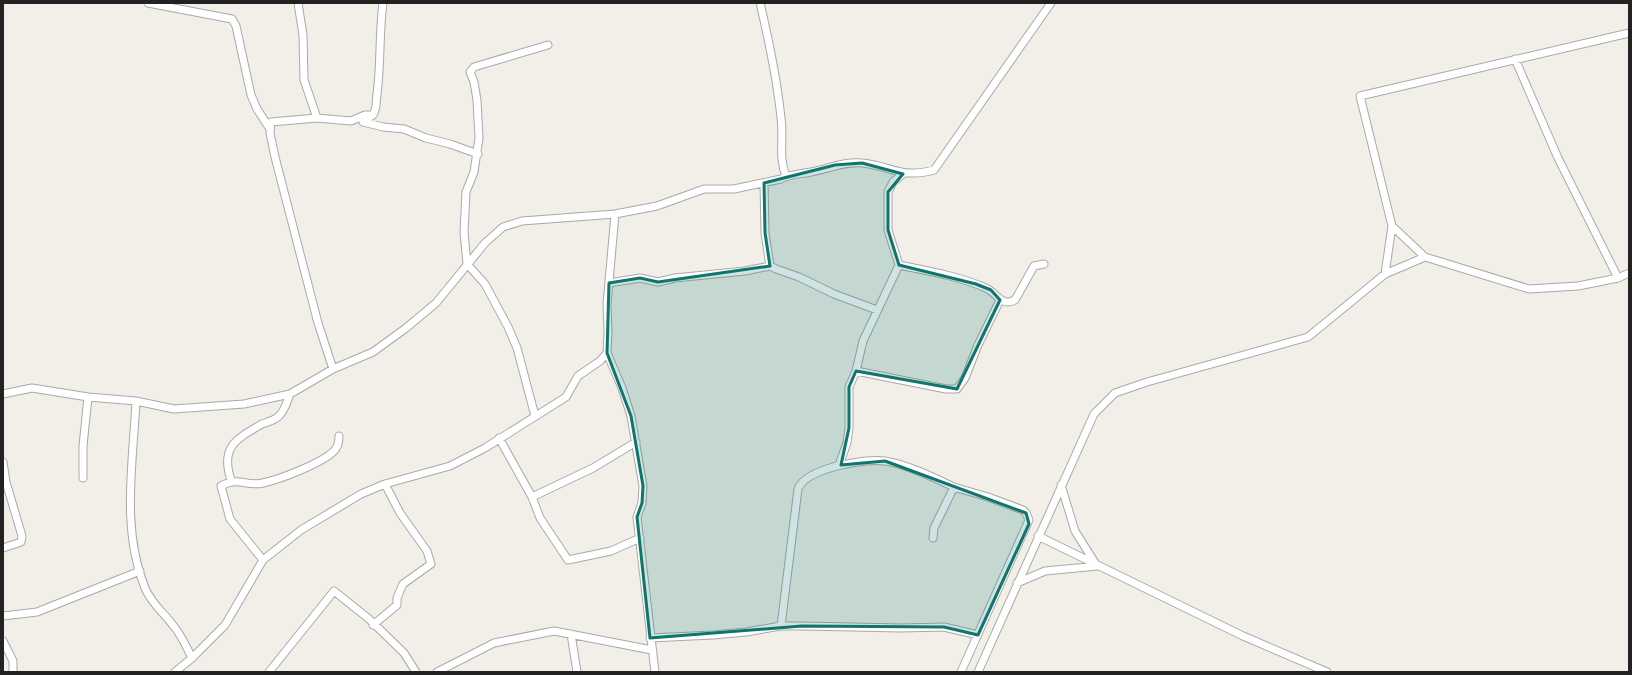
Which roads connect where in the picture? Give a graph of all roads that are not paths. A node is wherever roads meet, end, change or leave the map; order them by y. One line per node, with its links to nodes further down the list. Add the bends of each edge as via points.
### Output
1 (148, 3): 11 (street, via 232,19 251,95)
2 (298, 3): 10 (street, via 303,35 304,80)
3 (383, 3): 9 (street, via 379,78 376,110)
4 (760, 3): 14 (street, via 773,59 782,128 781,164)
5 (1051, 3): 13 (street, via 934,170)
6 (1629, 32): 8 (street)
7 (548, 45): 12 (street, via 474,67 470,72 477,100)
8 (1515, 59): 17 (street, via 1360,96); 25 (street, via 1558,158)
9 (373, 115): 10 (street, via 365,115 351,121); 12 (street, via 363,122 383,128 404,129)
10 (317, 118): 11 (street, via 271,122)
11 (271, 129): 30 (street, via 275,158 297,244)
12 (478, 154): 19 (street, via 466,192 464,232)
13 (903, 174): 14 (street, via 862,163 835,165); 21 (street, via 893,182 888,192 888,230)
14 (786, 176): 15 (street)
15 (764, 183): 16 (street, via 734,189 704,189 657,206); 22 (street, via 765,233)
16 (615, 214): 19 (street, via 522,221 503,227 485,242); 26 (street)
17 (1392, 226): 18 (street); 24 (street)
18 (1425, 257): 24 (street); 25 (street, via 1529,289 1578,286)
19 (467, 264): 30 (street, via 436,303 406,328 373,352); 36 (street, via 485,284 508,327 517,348)
20 (1044, 264): 27 (street, via 1034,266 1015,300)
21 (899, 265): 27 (street, via 976,284 991,290); 28 (street)
22 (770, 266): 26 (street, via 658,282 640,278); 28 (street)
23 (1629, 273): 25 (street)
24 (1385, 274): 46 (street, via 1308,337 1115,393 1094,414)
25 (1618, 278)
26 (609, 283): 29 (street)
27 (1000, 300): 31 (street, via 965,378 957,389)
28 (877, 310): 31 (street, via 863,341)
29 (607, 353): 36 (street, via 578,376 566,397); 39 (street, via 622,388)
30 (333, 369): 33 (street)
31 (856, 371): 41 (street, via 849,387 849,428 846,448)
32 (3, 394): 34 (street, via 32,388)
33 (290, 394): 35 (street, via 244,404 174,409); 44 (street, via 286,407 278,417 234,440 229,449 227,469)
34 (88, 397): 35 (street); 43 (street)
35 (136, 401): 55 (street, via 129,501 132,539)
36 (535, 416): 38 (street)
37 (339, 436): 44 (street, via 335,450 302,469 262,483)
38 (499, 438): 45 (street, via 450,466); 48 (street)
39 (636, 442): 48 (street, via 593,468); 50 (street, via 643,486 642,502 637,517)
40 (3, 462): 42 (street)
41 (839, 465): 47 (street, via 885,461); 59 (street, via 805,480 798,489)
42 (4, 470): 52 (street, via 22,536 21,542)
43 (83, 478)
44 (231, 480): 53 (street, via 221,486 230,518)
45 (385, 484): 53 (street, via 361,494 301,530); 58 (street, via 400,513 427,551 431,564 403,584 397,605)
46 (1061, 485): 49 (street); 54 (street, via 1075,531)
47 (954, 488): 51 (street, via 934,528); 61 (street, via 988,496 1022,510 1029,520)
48 (532, 497): 50 (street, via 540,518 568,560 610,551)
49 (1038, 536): 54 (street); 56 (street)
50 (640, 538): 62 (street)
51 (933, 538)
52 (3, 548)
53 (263, 560): 65 (street, via 225,625)
54 (1097, 565): 56 (street, via 1045,571); 75 (street, via 1243,636)
55 (140, 571): 57 (street, via 37,612); 65 (street, via 145,589 172,623)
56 (1017, 583): 74 (street)
57 (3, 616)
58 (373, 624): 68 (street, via 334,591); 69 (street, via 404,653)
59 (781, 626): 61 (street, via 944,627); 62 (street, via 746,632)
60 (572, 634): 64 (street); 70 (street, via 554,631 494,643); 71 (street)
61 (978, 634): 73 (street)
62 (650, 638): 64 (street)
63 (3, 642): 66 (street, via 13,661)
64 (652, 650): 72 (street)
65 (192, 658): 67 (street)
66 (13, 672)
67 (175, 672)
68 (270, 672)
69 (416, 672)
70 (437, 672)
71 (577, 672)
72 (654, 672)
73 (962, 672)
74 (978, 672)
75 (1327, 672)

